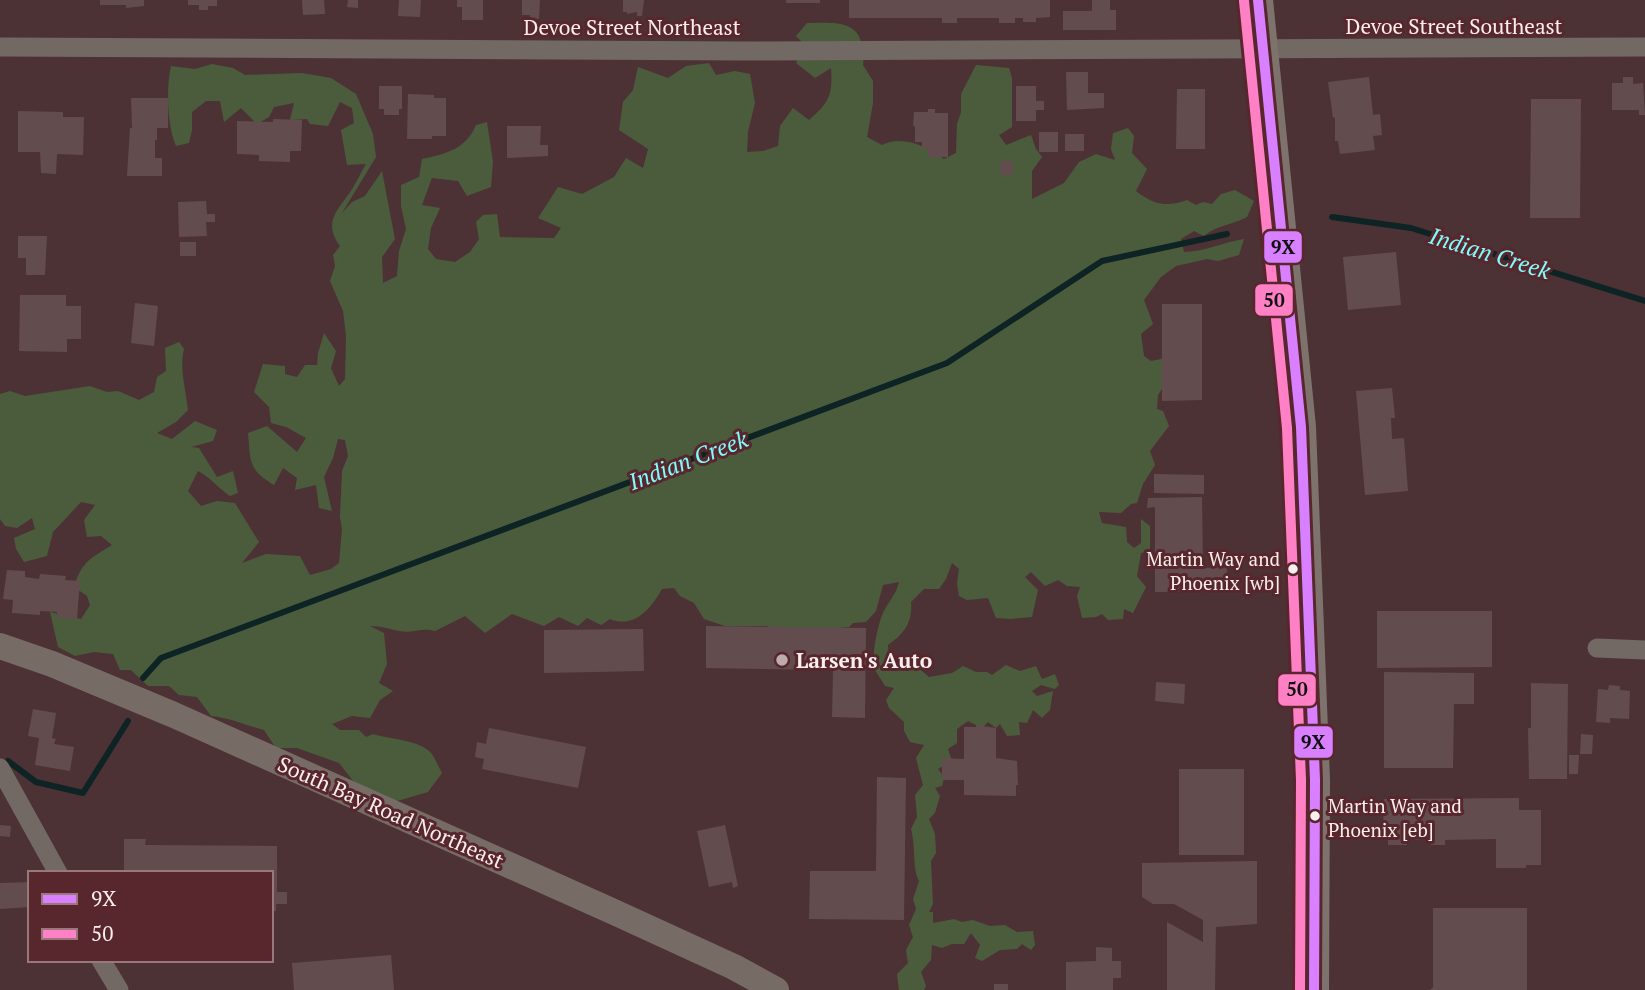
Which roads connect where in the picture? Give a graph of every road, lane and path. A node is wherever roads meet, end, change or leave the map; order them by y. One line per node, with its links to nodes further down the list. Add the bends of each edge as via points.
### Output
1 (1258, 0): 4 (main road)
2 (0, 47): 4 (street, Devoe Street Northeast)
3 (1645, 47): 4 (street, Devoe Street Southeast)
4 (1263, 49): 13 (main road, via 1301,427 1315,780)
5 (0, 646): 12 (street, South Bay Road Northeast, via 186,720 614,912)
6 (1597, 649): 7 (street)
7 (1645, 650)
8 (0, 768): 9 (street)
9 (57, 871)
10 (103, 962): 11 (street)
11 (119, 990)
12 (776, 990)
13 (1314, 990)

